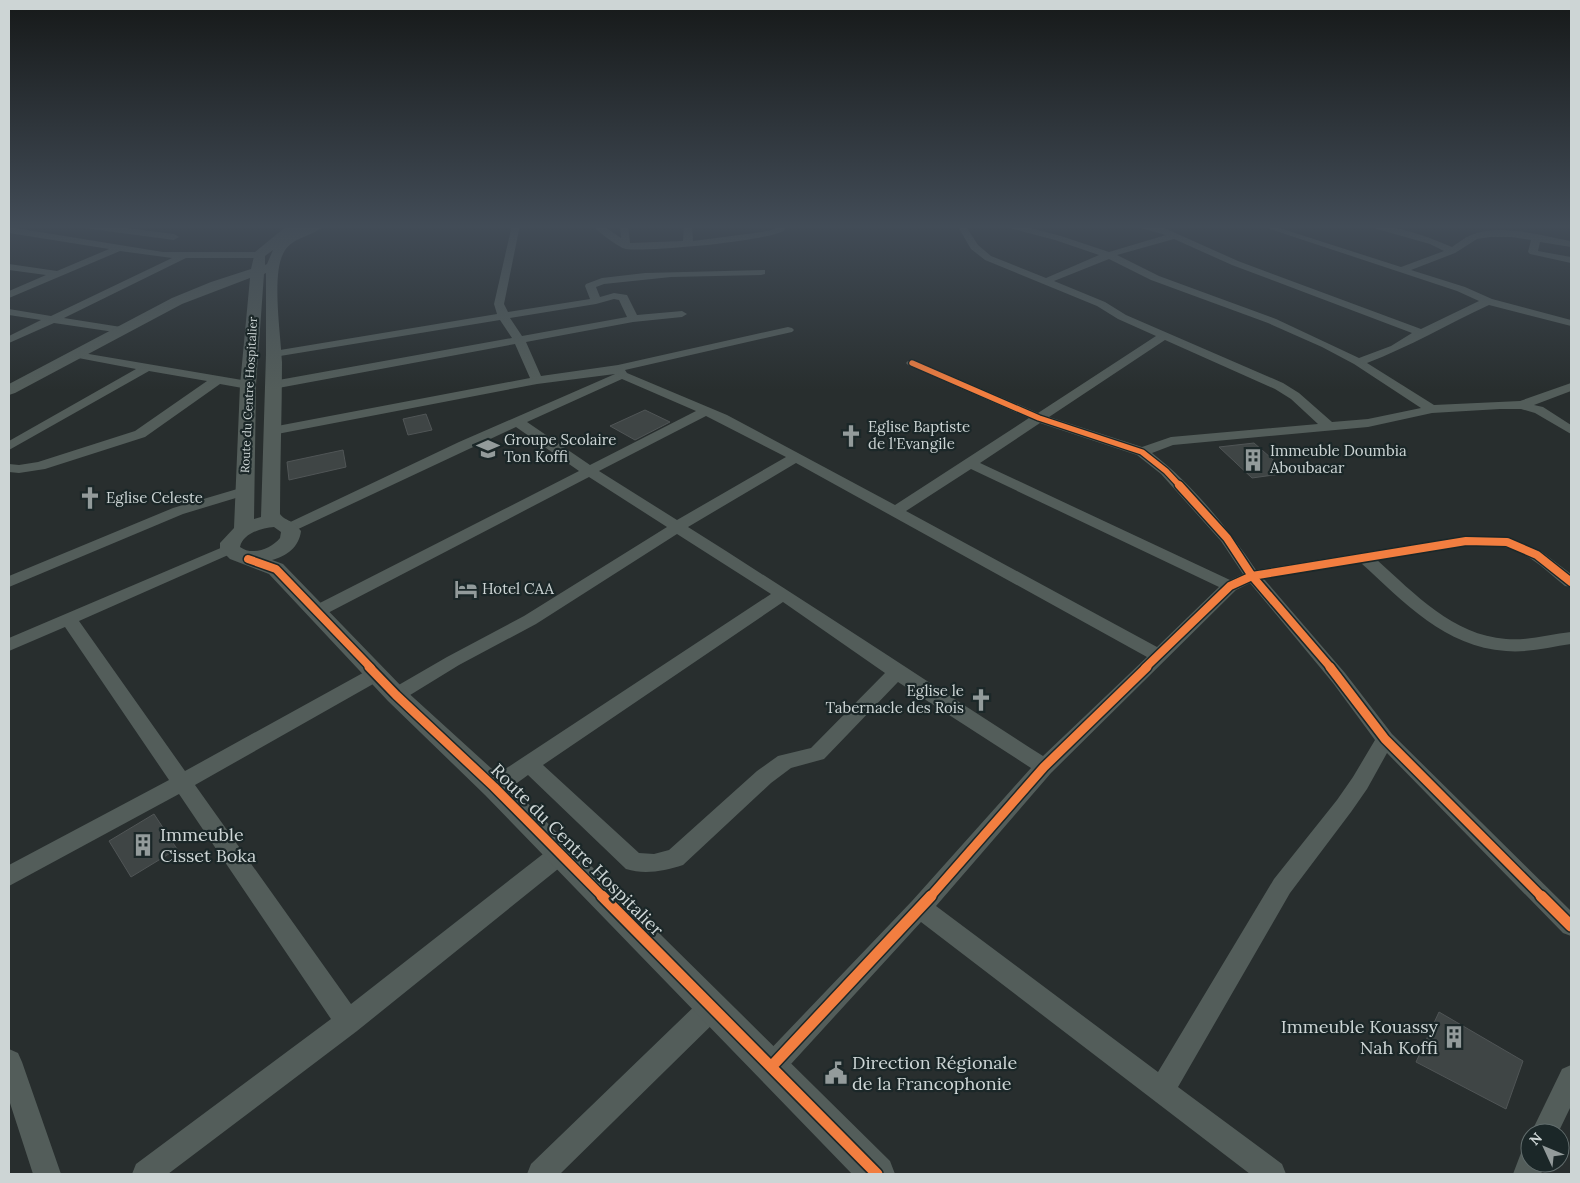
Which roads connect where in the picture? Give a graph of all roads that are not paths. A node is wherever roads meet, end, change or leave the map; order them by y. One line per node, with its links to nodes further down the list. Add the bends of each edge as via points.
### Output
1 (44, 280): 12 (street)
2 (133, 280): 19 (street)
3 (234, 280): 21 (street, via 177,301)
4 (255, 280): 35 (street, Route du Centre Hospitalier)
5 (274, 280): 27 (street, Route du Centre Hospitalier)
6 (504, 280): 17 (street, via 499,304)
7 (611, 280): 14 (street, via 590,286)
8 (1047, 280): 24 (street)
9 (1161, 280): 29 (street, via 1272,321)
10 (1281, 280): 23 (street)
11 (1433, 280): 13 (street)
12 (9, 295)
13 (1488, 301): 20 (street); 23 (street)
14 (596, 302): 17 (street); 18 (street, via 614,296 623,297)
15 (9, 312): 19 (street)
16 (682, 314): 18 (street)
17 (504, 317): 26 (street); 27 (street)
18 (633, 318): 26 (street)
19 (52, 319): 21 (street); 25 (street)
20 (1571, 323)
21 (121, 330): 28 (street)
22 (788, 330): 32 (street, via 649,360)
23 (1421, 333): 29 (street, via 1396,348)
24 (1166, 335): 42 (street); 44 (street, via 1279,386)
25 (9, 340)
26 (519, 340): 34 (street); 36 (street)
27 (274, 354): 36 (street, Route du Centre Hospitalier)
28 (77, 355): 31 (street); 38 (street)
29 (1358, 362): 40 (street)
30 (912, 363): 42 (street)
31 (148, 367): 33 (street); 47 (street)
32 (620, 372): 34 (street); 41 (street); 43 (street)
33 (216, 380): 35 (street); 51 (street, via 140,434 40,466)
34 (537, 380): 46 (street)
35 (248, 385): 53 (street, Route du Centre Hospitalier)
36 (274, 385): 46 (street, Route du Centre Hospitalier)
37 (1571, 387): 39 (street)
38 (9, 390)
39 (1521, 405): 40 (street); 45 (street, via 1539,410)
40 (1432, 409): 44 (street, via 1368,423)
41 (704, 412): 49 (street, via 722,418); 52 (street)
42 (1039, 418): 48 (street); 50 (street)
43 (518, 422): 52 (street); 57 (street, via 464,445)
44 (1329, 427): 48 (street, via 1170,441)
45 (1571, 430)
46 (272, 431): 57 (street, Route du Centre Hospitalier, via 270,514)
47 (9, 446)
48 (1142, 452): 60 (street, via 1166,471 1227,538)
49 (796, 457): 54 (street); 55 (street)
50 (970, 464): 54 (street); 63 (street)
51 (9, 468)
52 (589, 472): 55 (street); 65 (street)
53 (244, 491): 56 (street, Route du Centre Hospitalier); 61 (street, via 178,511)
54 (896, 511): 69 (street)
55 (677, 527): 64 (street); 72 (street, via 530,620)
56 (244, 529): 57 (street, via 258,524); 58 (street, via 230,543)
57 (281, 541): 58 (street, Route du Centre Hospitalier); 65 (street, Route du Centre Hospitalier)
58 (239, 554): 66 (street)
59 (1365, 558): 60 (street); 62 (street, via 1466,541 1507,542 1537,555); 67 (street, via 1438,623 1470,639 1506,645)
60 (1252, 576): 63 (street); 73 (street, via 1339,678)
61 (9, 582)
62 (1571, 582)
63 (1230, 586): 69 (street)
64 (783, 594): 70 (street); 74 (street)
65 (316, 612): 71 (street, Route du Centre Hospitalier)
66 (69, 620): 68 (street); 76 (street)
67 (1571, 638)
68 (9, 645)
69 (1158, 655): 75 (street)
70 (897, 672): 74 (street, via 817,754 785,761 675,858 654,864 634,862); 75 (street)
71 (376, 674): 72 (street, Route du Centre Hospitalier); 76 (street)
72 (396, 695): 77 (street, Route du Centre Hospitalier)
73 (1385, 739): 81 (street); 87 (street, via 1344,806 1282,886)
74 (529, 764): 77 (street)
75 (1044, 767): 80 (street)
76 (183, 782): 79 (street); 83 (street)
77 (494, 787): 78 (street, Route du Centre Hospitalier)
78 (560, 854): 82 (street, Route du Centre Hospitalier); 83 (street)
79 (9, 876)
80 (920, 908): 84 (street); 87 (street)
81 (1571, 925)
82 (712, 1007): 84 (street, Route du Centre Hospitalier); 91 (street)
83 (348, 1022): 90 (street)
84 (771, 1067): 92 (street, Route du Centre Hospitalier)
85 (11, 1074): 89 (street)
86 (1571, 1078): 88 (street)
87 (1162, 1089): 93 (street)
88 (1549, 1123)
89 (47, 1174)
90 (146, 1174)
91 (541, 1174)
92 (877, 1174)
93 (1272, 1174)

